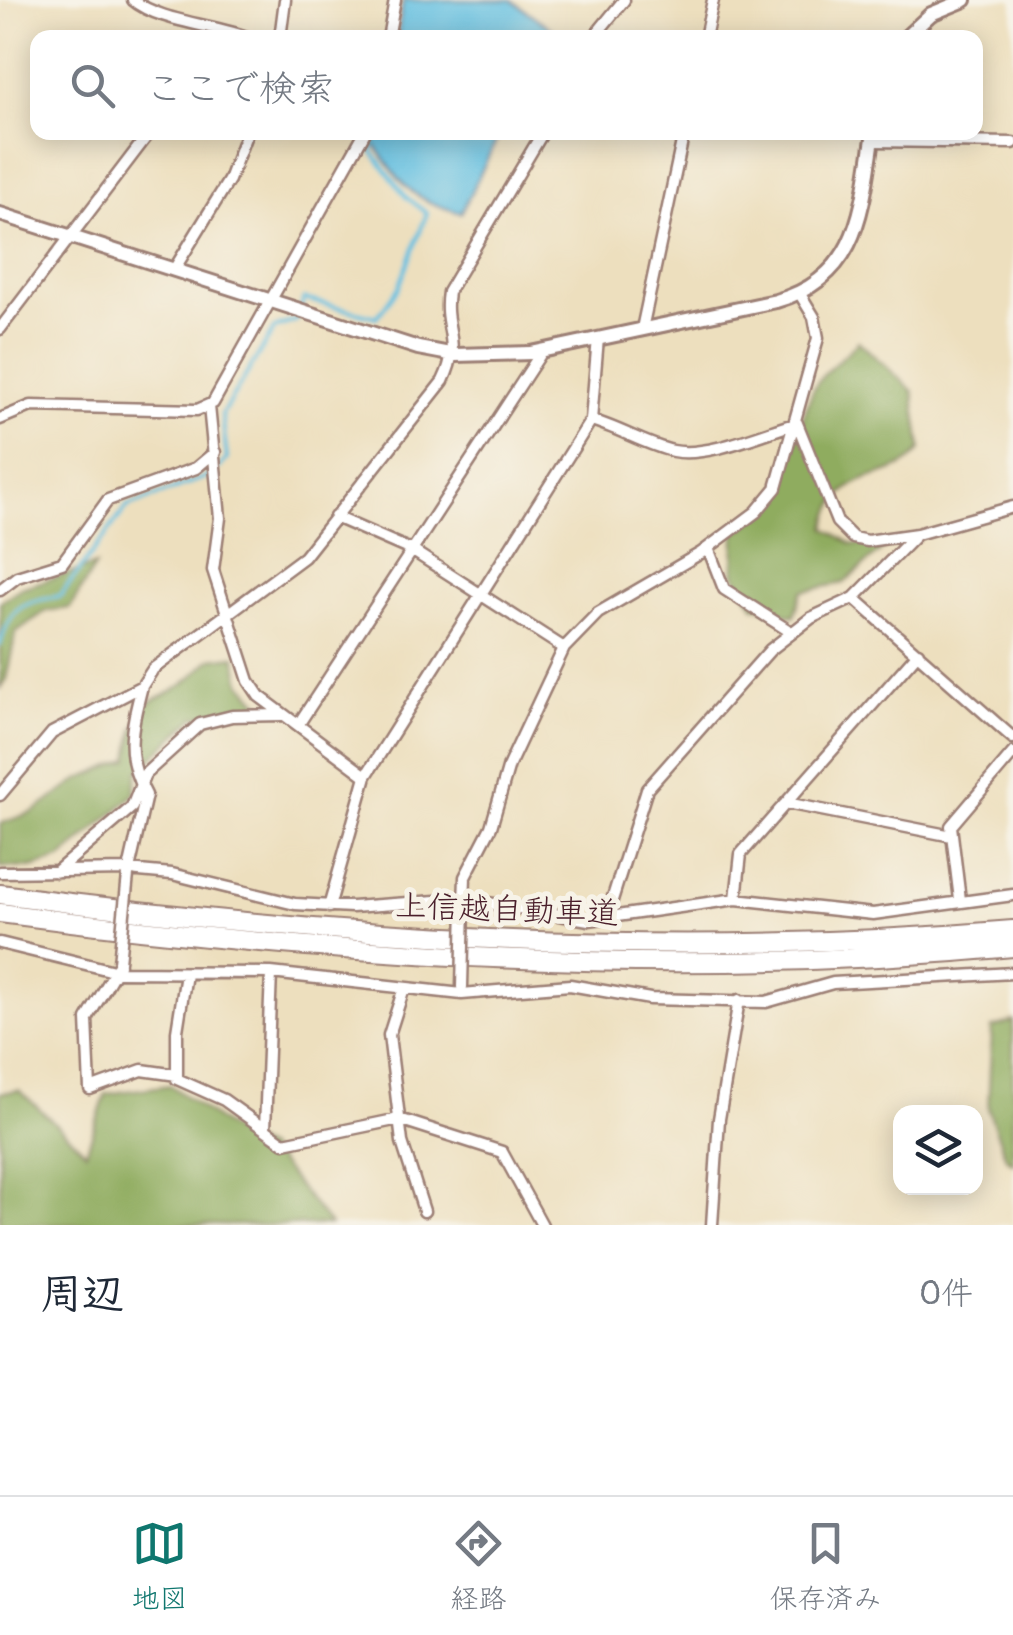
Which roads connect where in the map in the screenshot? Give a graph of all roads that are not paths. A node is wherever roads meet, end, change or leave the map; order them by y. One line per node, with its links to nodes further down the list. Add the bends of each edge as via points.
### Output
1 (133, 0): 7 (street, via 158,15)
2 (285, 0): 8 (street)
3 (395, 0): 9 (street)
4 (624, 0): 10 (street)
5 (713, 0): 11 (street)
6 (963, 0): 12 (street)
7 (211, 30)
8 (281, 30)
9 (389, 30)
10 (603, 30)
11 (706, 30)
12 (914, 30)
13 (144, 140): 22 (street)
14 (244, 140): 23 (street, via 229,180)
15 (360, 140): 25 (street)
16 (538, 140): 30 (street, via 448,292)
17 (682, 140): 27 (street)
18 (872, 140): 24 (street, via 854,235 836,266)
19 (953, 140): 20 (street)
20 (1013, 143)
21 (0, 214): 22 (street)
22 (73, 235): 23 (street); 26 (street)
23 (175, 268): 25 (street)
24 (800, 294): 27 (street); 34 (street, via 818,338)
25 (270, 298): 30 (street); 31 (street)
26 (0, 329)
27 (642, 329): 28 (street)
28 (598, 338): 29 (street); 33 (street)
29 (543, 350): 30 (street); 41 (street)
30 (455, 355): 37 (street, via 443,380)
31 (209, 406): 32 (street, via 31,406); 35 (street)
32 (0, 418)
33 (591, 420): 34 (street, via 690,453); 43 (street)
34 (797, 424): 39 (street, via 846,532 867,541); 40 (street, via 776,488)
35 (216, 457): 42 (street, via 108,500 72,554); 45 (street, via 220,518 213,570)
36 (1010, 508): 38 (street); 39 (street)
37 (335, 517): 41 (street); 45 (street, via 304,558)
38 (1013, 523)
39 (917, 534): 44 (street)
40 (708, 548): 46 (street, via 724,589); 47 (street, via 598,613)
41 (413, 552): 43 (street); 51 (street)
42 (0, 590)
43 (482, 593): 47 (street); 54 (street)
44 (854, 598): 46 (street); 48 (street)
45 (226, 617): 49 (street, via 154,668); 50 (street, via 250,681)
46 (791, 632): 69 (street, via 646,788)
47 (564, 648): 66 (street, via 465,878)
48 (918, 652): 52 (street); 57 (street)
49 (142, 686): 55 (street, via 131,767); 56 (street, via 52,733)
50 (284, 715): 51 (street); 55 (street, via 200,724 145,774)
51 (298, 726): 54 (street)
52 (1013, 738)
53 (1013, 753): 58 (street, via 955,817)
54 (366, 776): 67 (street)
55 (142, 787): 60 (street, via 132,807); 61 (street, via 146,795)
56 (0, 795)
57 (786, 802): 58 (street); 64 (street, via 741,854)
58 (952, 836): 65 (street)
59 (0, 872): 60 (street)
60 (55, 872): 61 (street)
61 (128, 872): 67 (street, via 172,874); 73 (street, bridge)
62 (0, 894): 70 (highway, 上信越自動車道, via 260,925 518,943 804,944)
63 (1013, 896): 65 (street)
64 (736, 899): 65 (street, via 873,914); 69 (street)
65 (960, 900)
66 (464, 902): 67 (street); 69 (street, via 573,920); 78 (street, bridge)
67 (329, 907)
68 (0, 913): 72 (highway, 上信越自動車道, via 305,947 555,962 769,963)
69 (607, 916)
70 (1013, 930)
71 (0, 943): 73 (street)
72 (1013, 948)
73 (118, 967): 76 (street); 80 (street, via 86,1019 90,1089 142,1070)
74 (271, 973): 76 (street); 77 (street); 82 (street)
75 (1013, 973): 79 (street, via 833,983 766,1002)
76 (186, 974): 80 (street)
77 (404, 988): 78 (street); 81 (street, via 389,1035)
78 (462, 990): 79 (street, via 570,985 650,999)
79 (739, 1000): 85 (street, via 719,1119)
80 (177, 1074): 82 (street)
81 (399, 1119): 82 (street, via 284,1144); 83 (street); 84 (street, via 502,1152)
82 (265, 1129)
83 (424, 1210)
84 (542, 1225)
85 (712, 1225)

